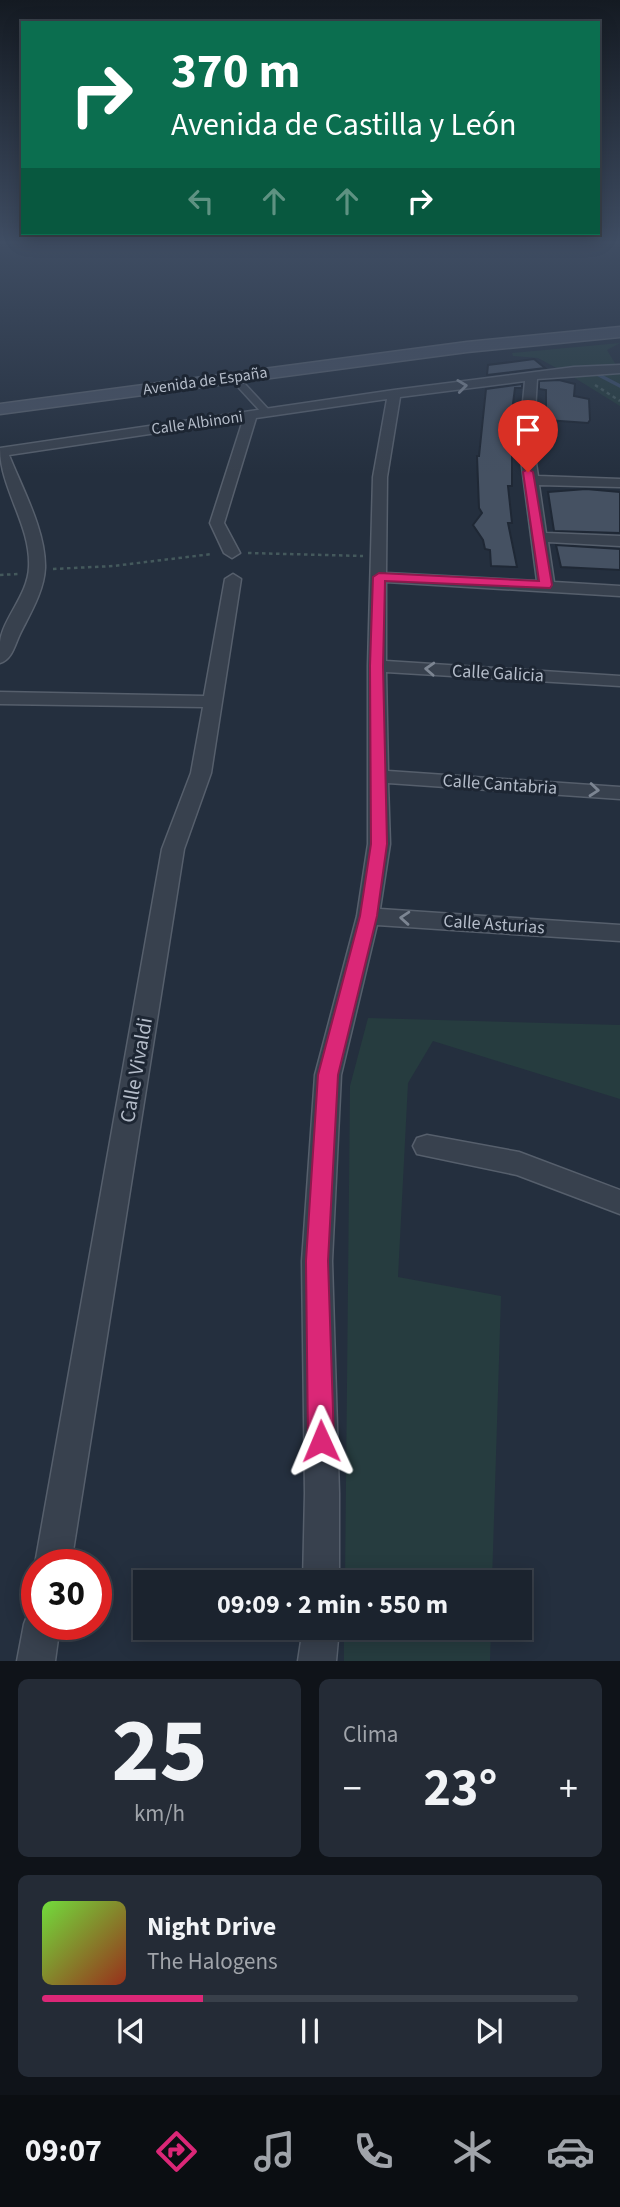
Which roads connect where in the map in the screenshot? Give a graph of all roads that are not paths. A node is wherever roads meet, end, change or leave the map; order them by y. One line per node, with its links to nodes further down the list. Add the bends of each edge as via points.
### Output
1 (620, 326): 7 (main road, Avenida de España, via 458,342)
2 (620, 332): 8 (main road, Avenida de España)
3 (620, 369): 4 (street, Calle Albinoni)
4 (531, 377): 6 (street, Calle Albinoni, one-way to 4); 11 (street, via 526,444)
5 (242, 386): 9 (street)
6 (394, 394): 9 (street, Calle Albinoni); 16 (street, via 380,477)
7 (0, 402)
8 (0, 409)
9 (258, 413): 10 (street, Calle Albinoni); 15 (street, via 217,523)
10 (0, 452): 20 (street, via 27,523 37,567)
11 (529, 480): 12 (street); 13 (street)
12 (620, 483)
13 (538, 537): 14 (street); 18 (street)
14 (620, 541)
15 (232, 552)
16 (379, 567): 18 (street); 21 (street)
17 (233, 579): 24 (street, Calle Vivaldi)
18 (546, 585): 19 (street)
19 (620, 591)
20 (0, 658)
21 (377, 666): 22 (street, Calle Galicia, one-way to 21); 25 (street)
22 (620, 681)
23 (0, 698): 24 (street)
24 (212, 702): 31 (street, Calle Vivaldi, via 201,774 173,849)
25 (380, 776): 26 (street, Calle Cantabria, one-way to 26); 27 (street, via 379,844)
26 (620, 793)
27 (368, 916): 28 (street, Calle Asturias, one-way to 27); 32 (street, via 328,1075 317,1261)
28 (620, 933)
29 (427, 1146): 30 (street, via 519,1164)
30 (620, 1202)
31 (55, 1549)
32 (321, 1570)
33 (40, 1640): 35 (street)
34 (320, 1640): 36 (street)
35 (36, 1661)
36 (317, 1661)

